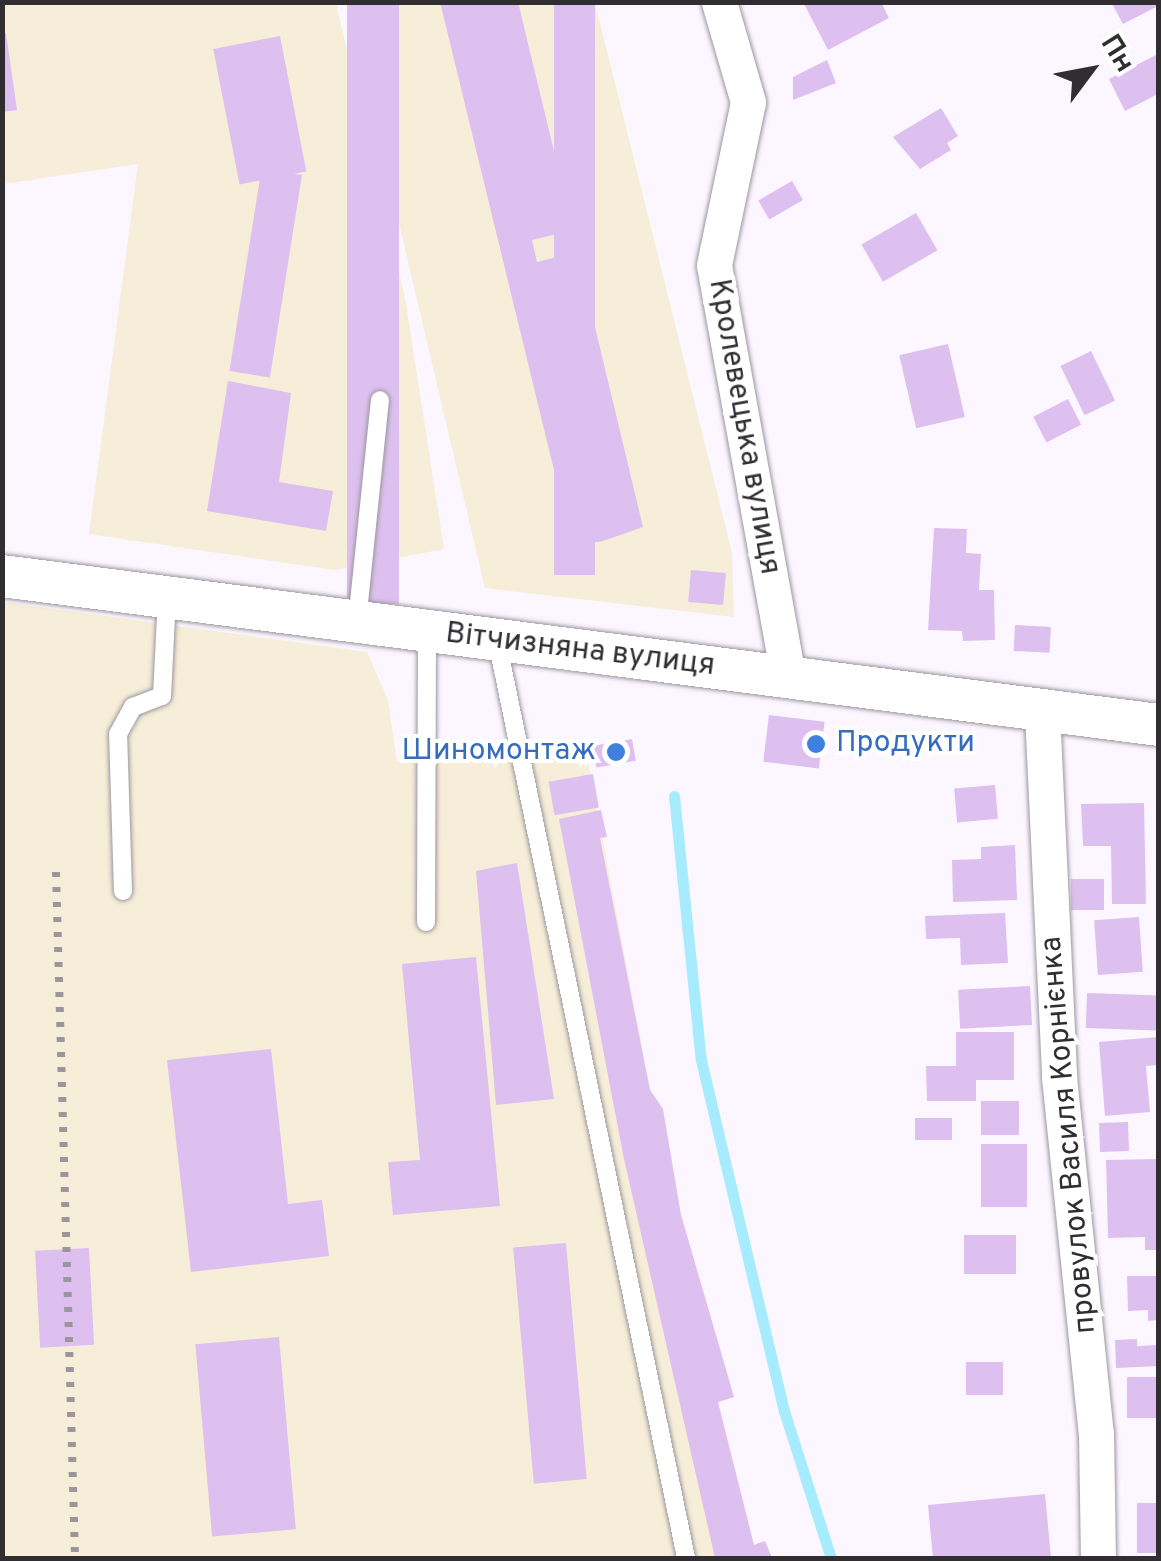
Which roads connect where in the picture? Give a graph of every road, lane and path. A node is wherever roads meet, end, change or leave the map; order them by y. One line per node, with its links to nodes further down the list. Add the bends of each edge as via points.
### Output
1 (719, 2): 8 (street, Кролевецька вулиця, via 748,102 714,266)
2 (380, 400): 5 (lane)
3 (2, 576): 4 (street, Вітчизняна вулиця)
4 (167, 598): 5 (street, Вітчизняна вулиця); 11 (lane, via 162,696 132,706 118,734)
5 (357, 622): 6 (street, Вітчизняна вулиця)
6 (426, 631): 7 (street, Вітчизняна вулиця); 12 (lane)
7 (497, 640): 8 (street, Вітчизняна вулиця); 13 (lane)
8 (788, 678): 9 (street, Вітчизняна вулиця)
9 (1042, 712): 10 (street, Вітчизняна вулиця); 14 (street, провулок Василя Корнієнка, via 1059,1077 1096,1433)
10 (1158, 724)
11 (122, 891)
12 (426, 922)
13 (686, 1558)
14 (1098, 1558)

